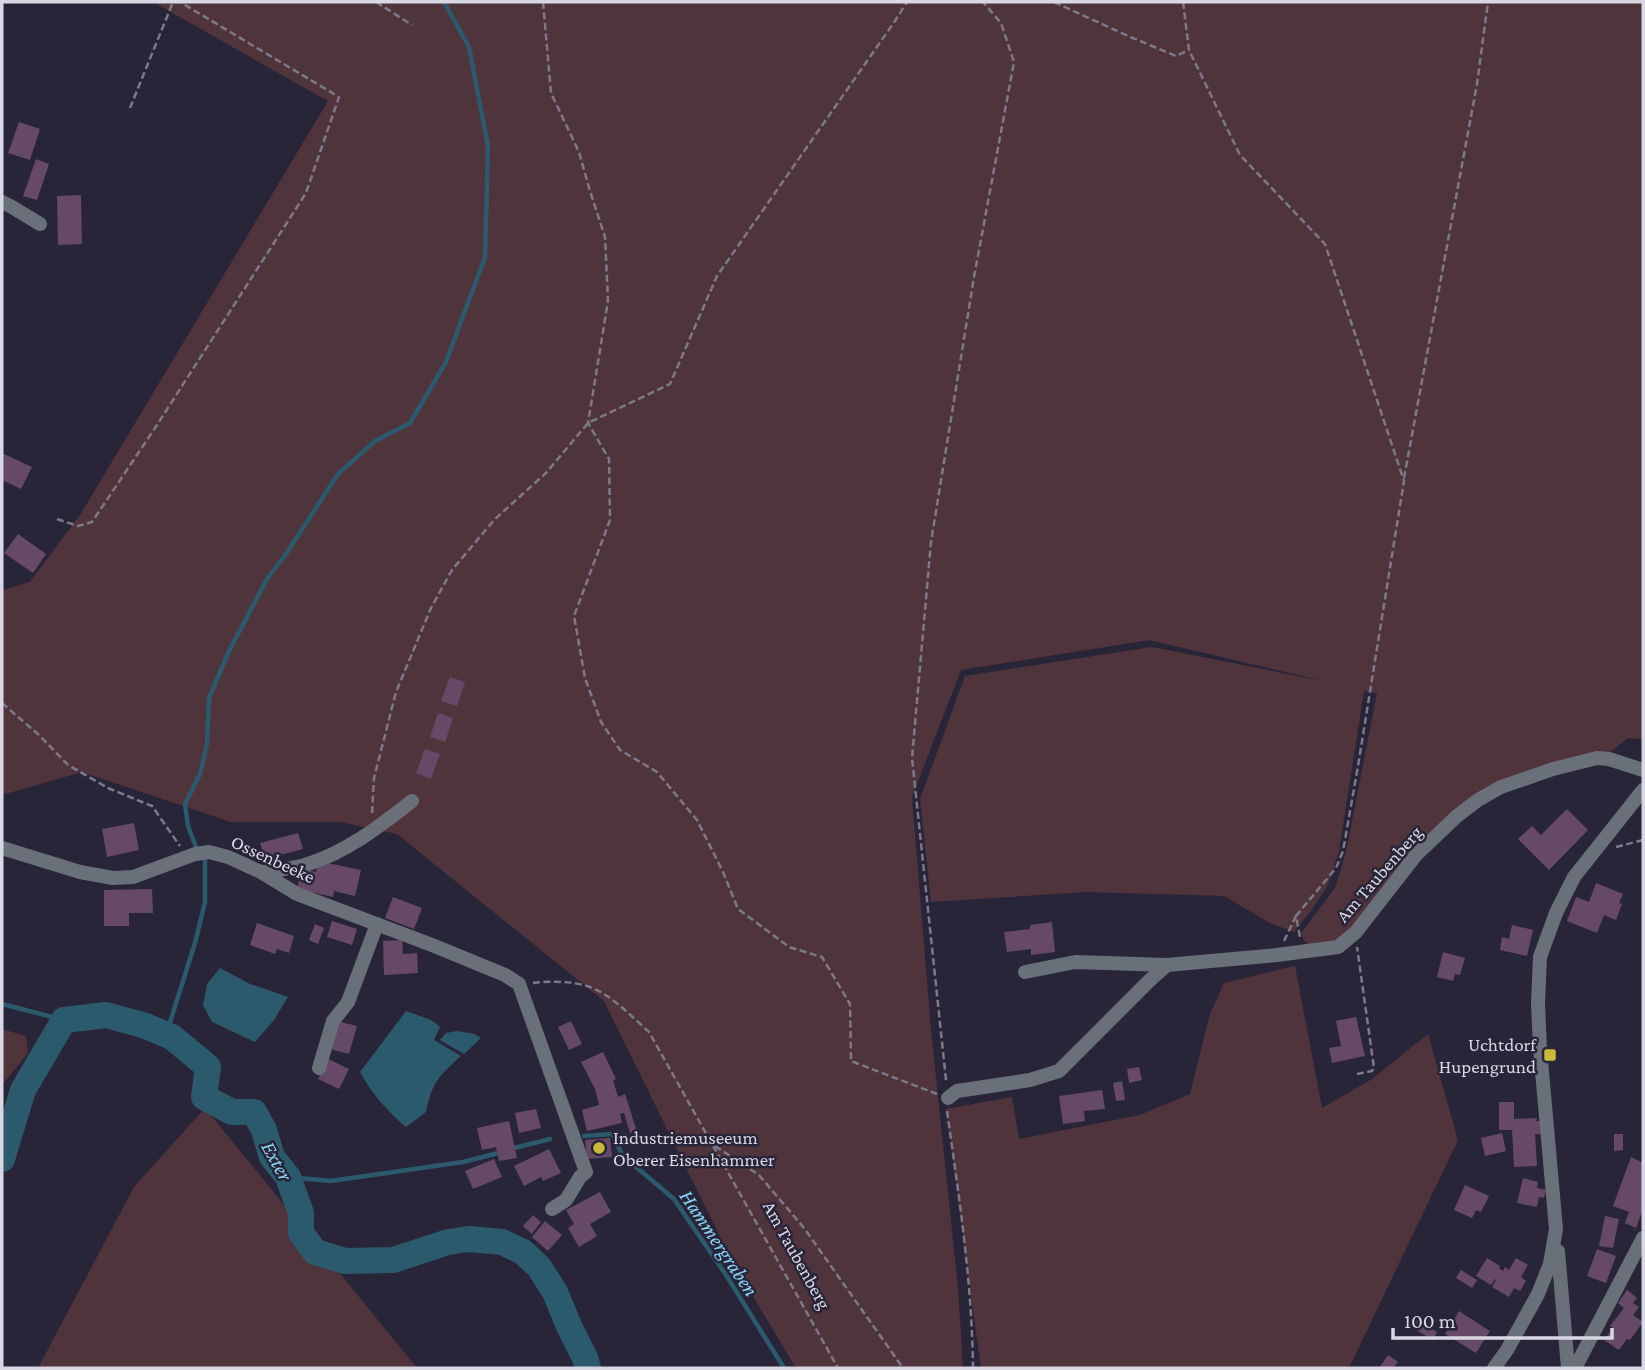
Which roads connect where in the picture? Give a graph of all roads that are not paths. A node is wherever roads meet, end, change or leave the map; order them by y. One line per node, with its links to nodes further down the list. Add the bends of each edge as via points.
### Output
1 (2, 202): 2 (street)
2 (40, 224)
3 (1643, 770): 9 (street, Am Taubenberg, via 1597,758 1501,787 1478,800 1416,855 1356,932 1338,947)
4 (1643, 790): 14 (street, via 1574,877 1540,957 1540,1049)
5 (412, 801): 7 (street, via 339,851 307,864)
6 (2, 848): 7 (street, Ossenbeeke, via 113,878 133,877 209,852)
7 (261, 872): 8 (street, Ossenbeeke, via 297,894)
8 (377, 925): 11 (street, via 348,1002 333,1021); 13 (street, Ossenbeeke, via 519,984 586,1172 566,1200)
9 (1167, 965): 10 (street, Am Taubenberg, via 1075,962); 12 (street, via 1059,1071 957,1091)
10 (1025, 972)
11 (319, 1068)
12 (948, 1098)
13 (552, 1209)
14 (1556, 1229): 16 (street, via 1550,1264 1538,1294); 17 (street)
15 (1643, 1238): 18 (street)
16 (1494, 1368)
17 (1569, 1368)
18 (1575, 1368)

